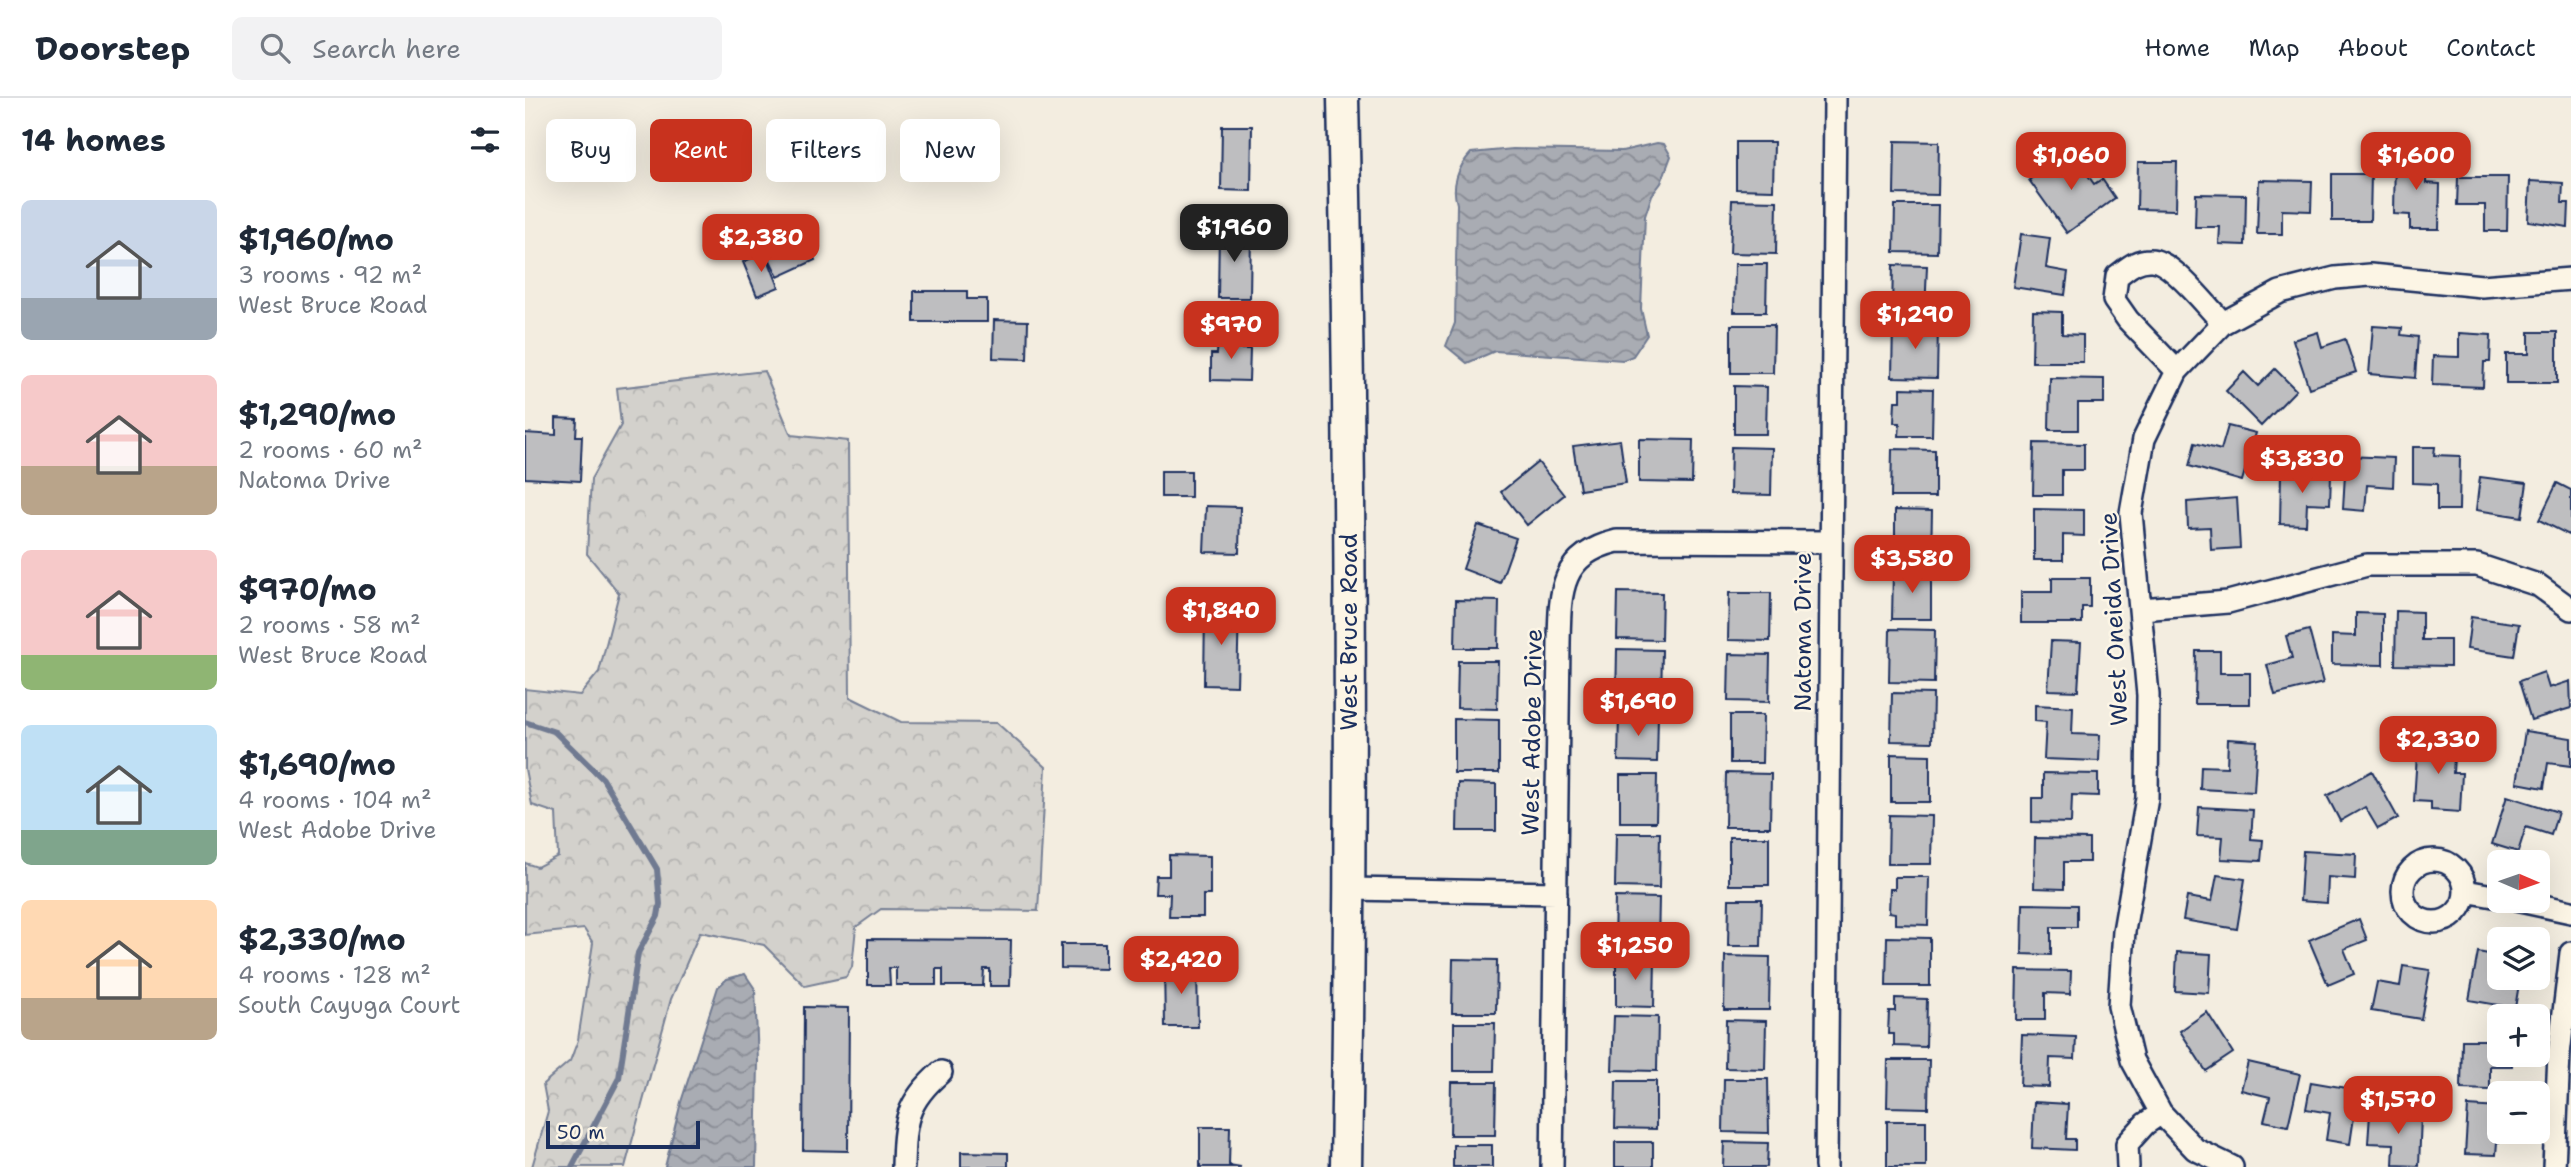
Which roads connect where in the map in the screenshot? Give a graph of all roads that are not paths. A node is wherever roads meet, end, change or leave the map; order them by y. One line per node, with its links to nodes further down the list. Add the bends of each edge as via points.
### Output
1 (1343, 98): 9 (street, West Bruce Road)
2 (1835, 98): 6 (street, Natoma Drive)
3 (2571, 279): 4 (street, West Oneida Drive, via 2482,286 2370,275 2335,278 2280,292)
4 (2223, 323): 5 (street, West Oneida Drive); 5 (street, via 2172,269 2154,259 2136,262 2117,276 2114,300)
5 (2177, 371): 7 (street, West Oneida Drive, via 2144,439 2131,513)
6 (1830, 542): 11 (street, West Adobe Drive, via 1617,541 1597,546 1571,567 1560,600); 22 (street, Natoma Drive)
7 (2141, 609): 8 (street, via 2228,602 2367,565 2477,565 2538,585); 17 (street, West Oneida Drive, via 2148,695 2147,798 2124,931 2119,1006 2132,1060)
8 (2571, 609)
9 (1350, 889): 11 (street); 20 (street, West Bruce Road)
10 (2465, 891): 12 (street)
11 (1556, 893): 21 (street, West Adobe Drive)
12 (2487, 895)
13 (2550, 907): 14 (street)
14 (2571, 912)
15 (2571, 953): 25 (street, via 2559,1054)
16 (941, 1072): 19 (street, via 919,1091 909,1116)
17 (2161, 1113): 18 (street, West Oneida Drive); 23 (street, via 2127,1144)
18 (2193, 1159): 24 (street, West Oneida Drive)
19 (903, 1167)
20 (1346, 1167)
21 (1552, 1167)
22 (1826, 1167)
23 (2128, 1167)
24 (2231, 1167)
25 (2554, 1167)

